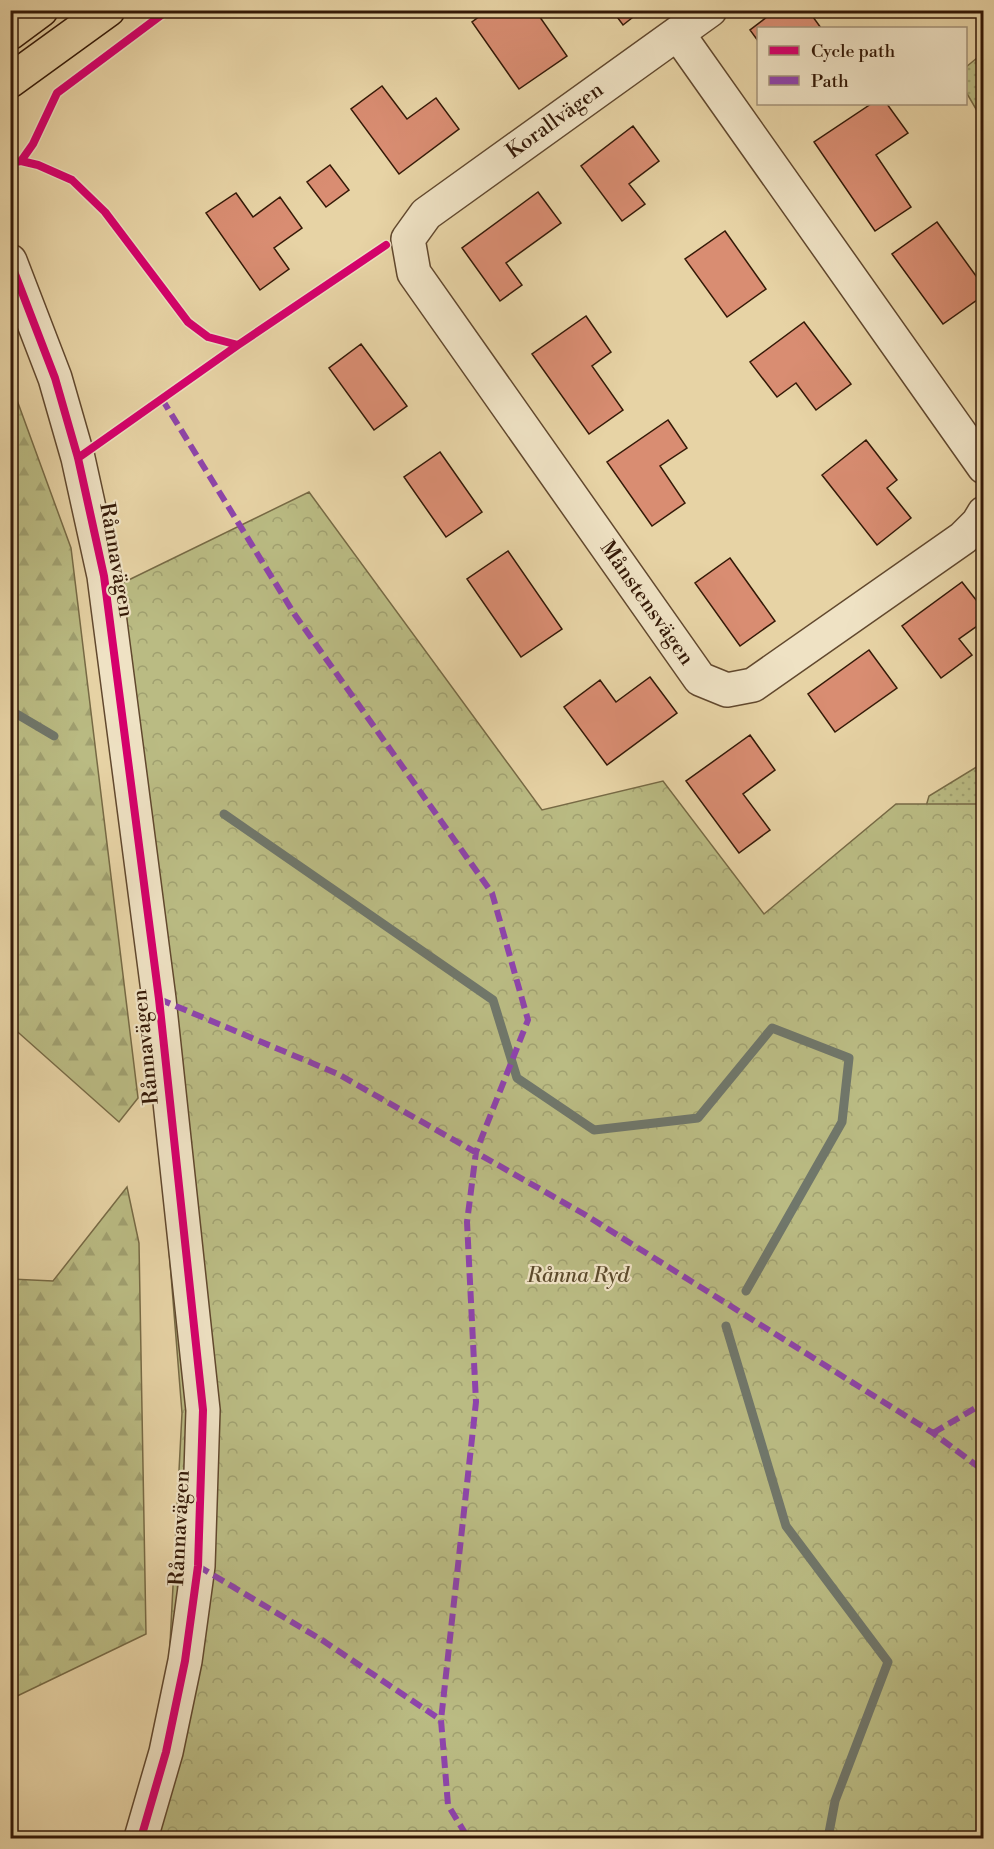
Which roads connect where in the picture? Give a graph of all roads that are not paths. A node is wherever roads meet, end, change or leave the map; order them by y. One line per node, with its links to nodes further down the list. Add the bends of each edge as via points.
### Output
1 (41, 10): 4 (main road)
2 (108, 10): 6 (main road)
3 (710, 10): 5 (street, Korallvägen)
4 (10, 33)
5 (678, 34): 7 (street, Korallvägen, via 426,213); 9 (street)
6 (10, 81)
7 (408, 239): 10 (street, Månstensvägen, via 414,273 700,679 727,690 753,685 963,538)
8 (10, 261): 11 (street, Rånnavägen, via 55,378 75,446 104,576 159,999 203,1410 198,1566 185,1661 166,1752)
9 (984, 467)
10 (984, 513)
11 (141, 1839)

